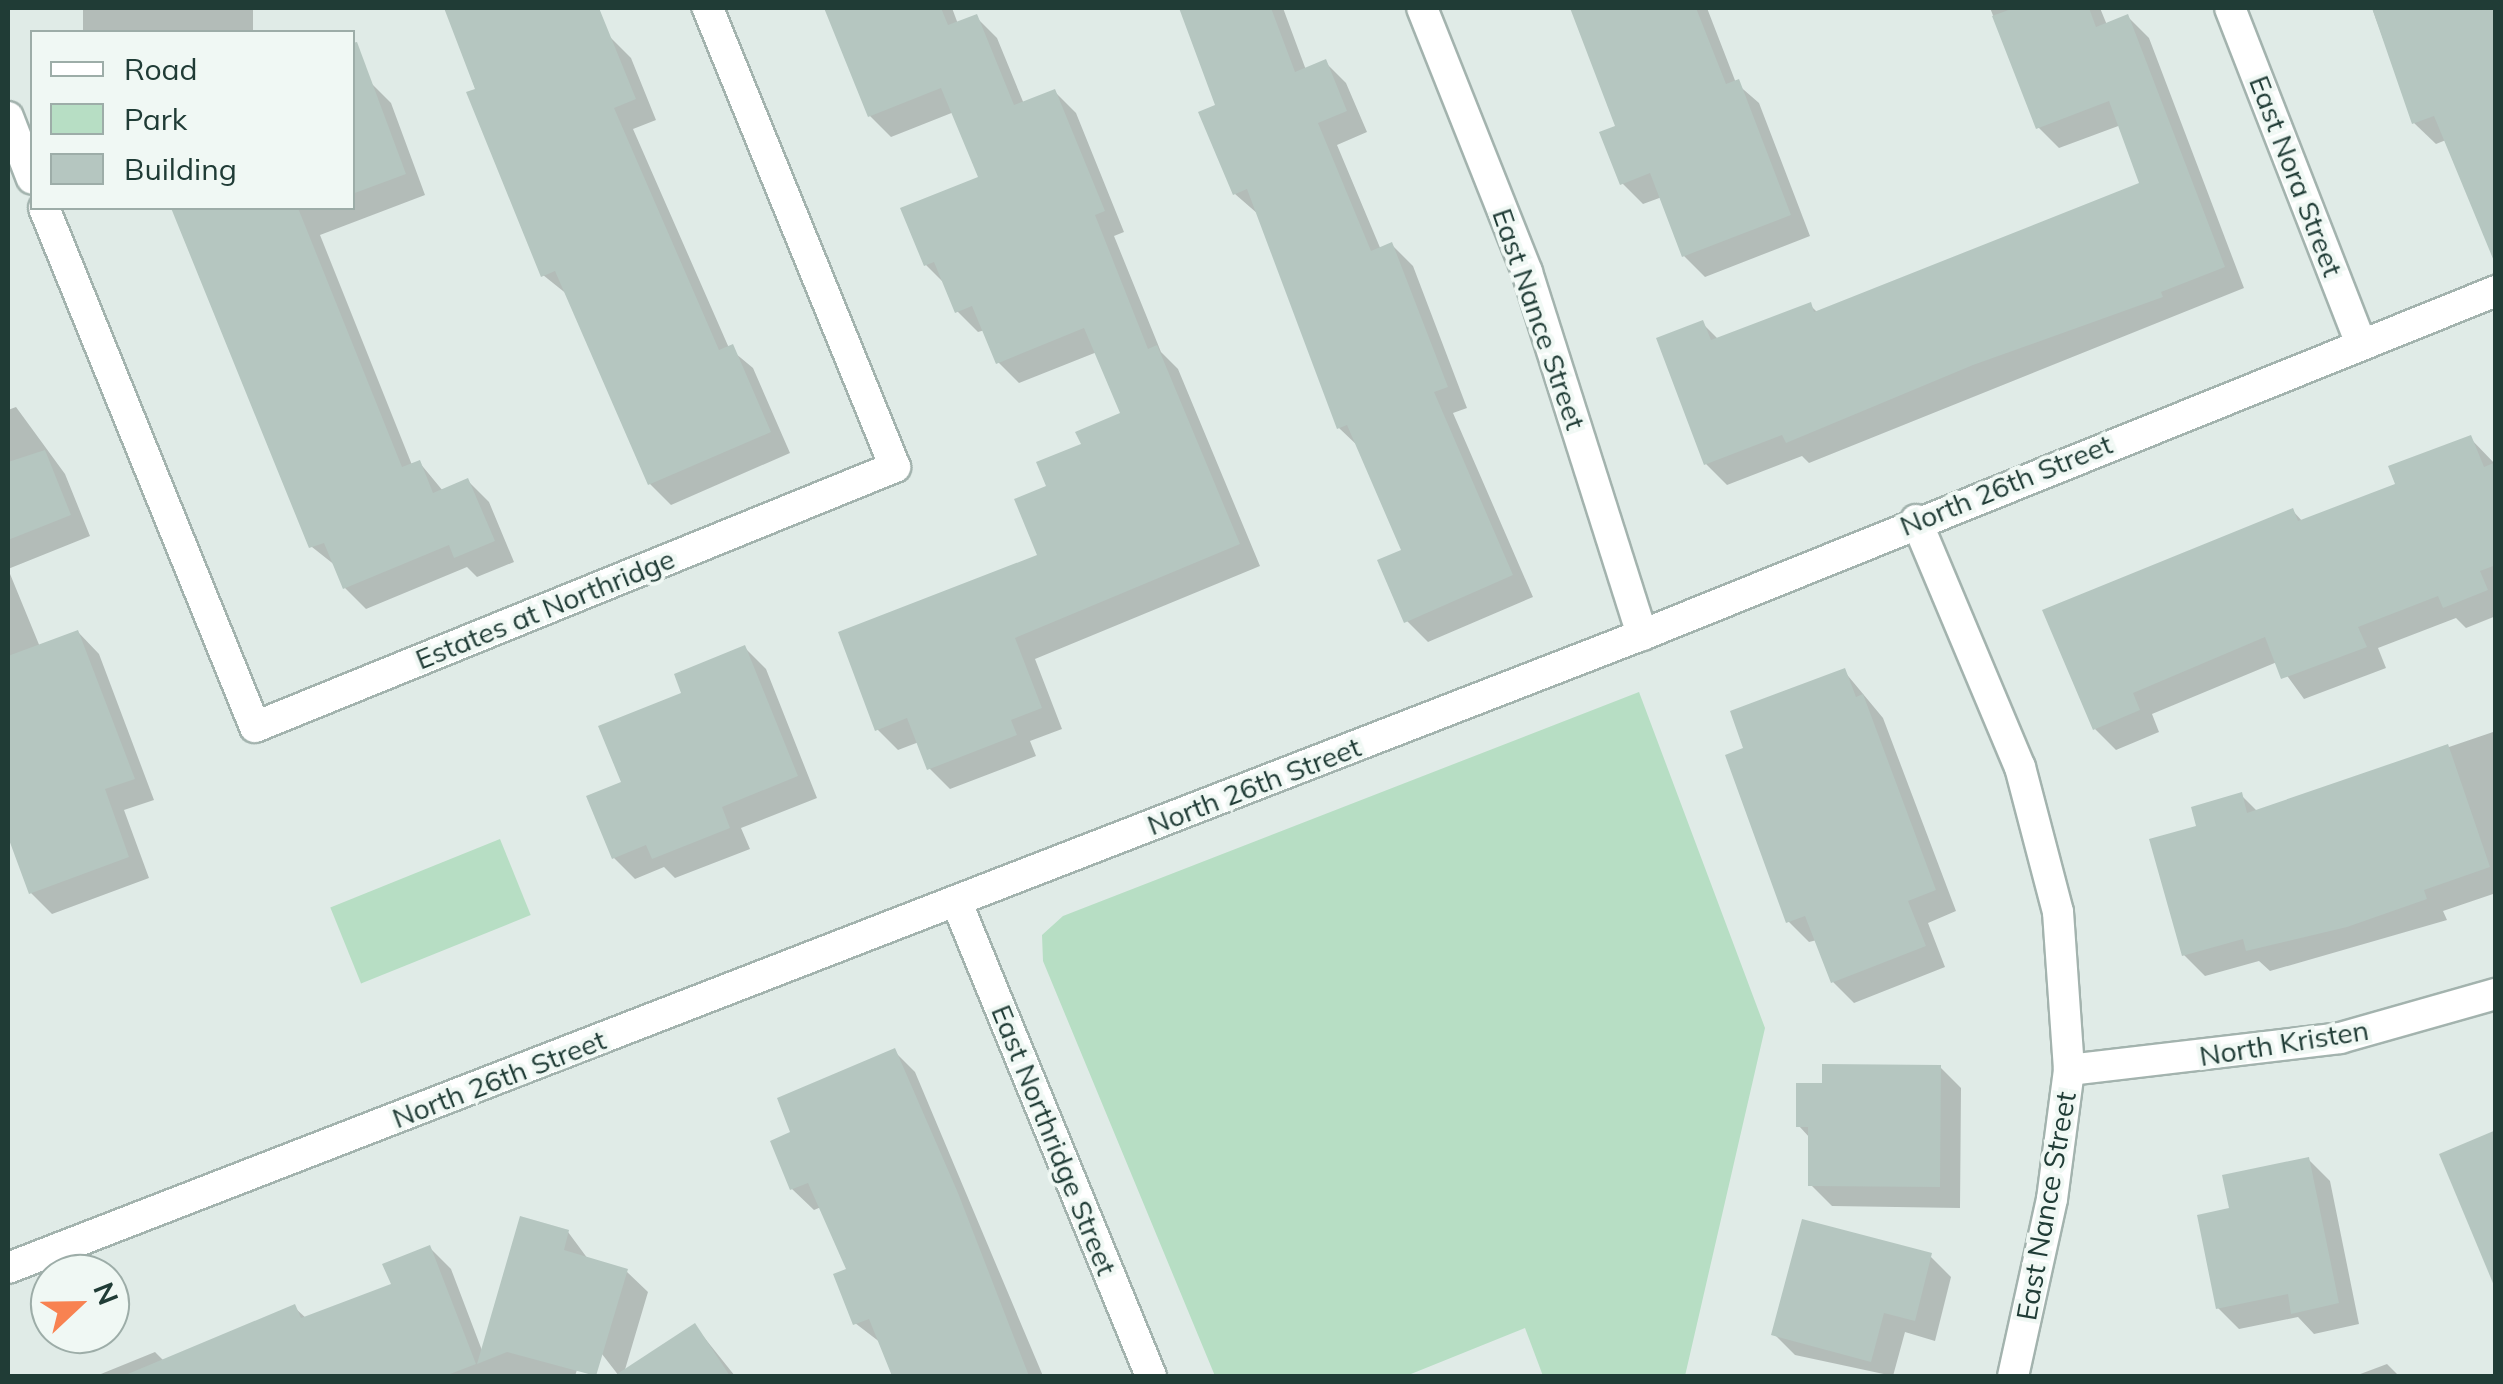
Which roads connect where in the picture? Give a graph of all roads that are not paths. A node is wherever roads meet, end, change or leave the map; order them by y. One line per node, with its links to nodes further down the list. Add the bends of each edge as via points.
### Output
1 (708, 8): 6 (street, Estates at Northridge, via 895,467 256,727)
2 (1422, 8): 10 (street, East Nance Street, via 1527,272)
3 (2230, 8): 8 (street, East Nora Street)
4 (8, 117): 5 (street)
5 (30, 174)
6 (45, 210)
7 (2496, 291): 8 (street, North 26th Street)
8 (2361, 344): 9 (street, North 26th Street)
9 (1916, 520): 10 (street, North 26th Street); 13 (street, East Nance Street, via 2020,767 2058,912)
10 (1642, 635): 11 (street, North 26th Street)
11 (958, 903): 14 (street, North 26th Street); 15 (street, East Northridge Street)
12 (2496, 994): 13 (street, North Kristen, via 2340,1038)
13 (2069, 1070): 16 (street, East Nance Street, via 2052,1199)
14 (8, 1268)
15 (1151, 1376)
16 (2013, 1376)

